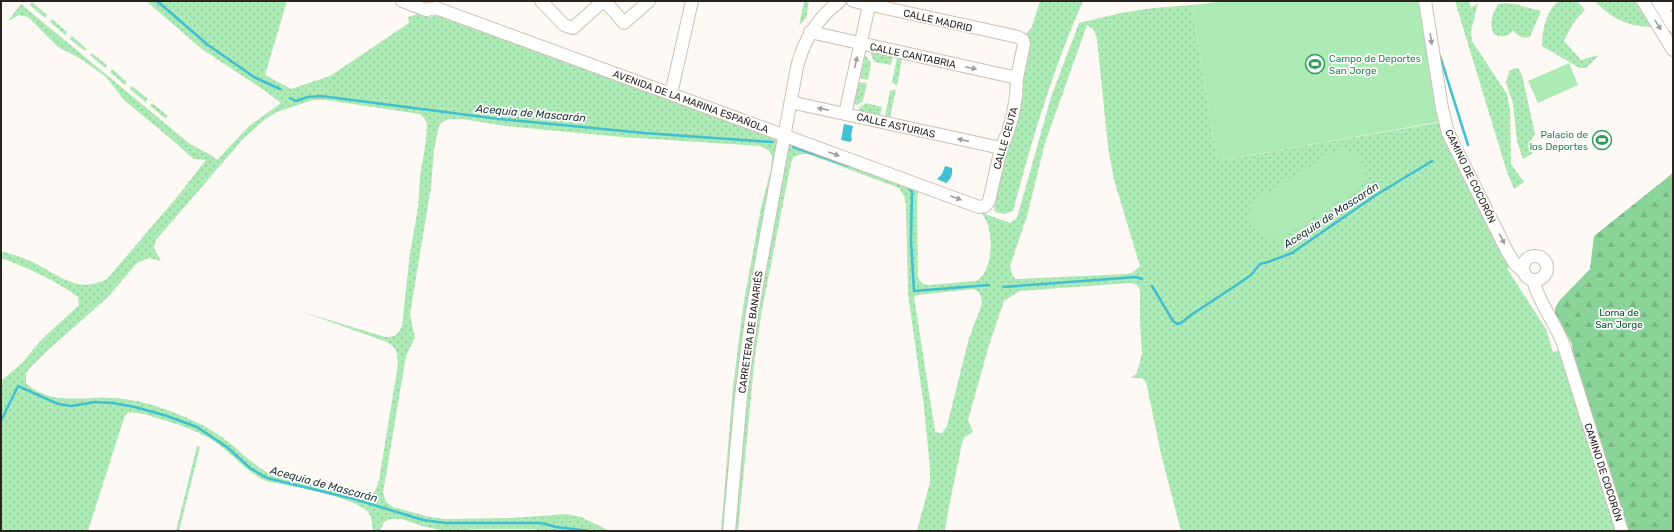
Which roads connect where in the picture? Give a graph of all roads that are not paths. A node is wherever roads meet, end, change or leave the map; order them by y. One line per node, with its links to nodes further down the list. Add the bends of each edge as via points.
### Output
1 (402, 1): 12 (street, AVENIDA DE LA MARINA ESPAÑOLA, via 426,10)
2 (541, 1): 3 (street, via 564,25 573,28)
3 (604, 1): 4 (street, via 624,23)
4 (649, 1)
5 (692, 1): 19 (street)
6 (840, 1): 14 (street, CARRETERA DE BANARIÉS)
7 (853, 1): 10 (street, CALLE MADRID)
8 (1425, 1): 26 (street, CAMINO DE COCORÓN, one-way to 26, via 1448,132 1515,264 1529,276 1560,336)
9 (1643, 1): 17 (street, one-way to 17)
10 (870, 3): 15 (street, CALLE MADRID); 16 (street)
11 (1664, 3): 13 (street)
12 (440, 4): 19 (street, AVENIDA DE LA MARINA ESPAÑOLA)
13 (1673, 26)
14 (810, 32): 16 (street, CALLE CANTABRIA); 20 (street, CARRETERA DE BANARIÉS, via 800,55)
15 (1023, 40): 18 (street, CALLE CEUTA)
16 (861, 44): 18 (street, CALLE CANTABRIA, one-way to 18); 21 (street, one-way to 16)
17 (1673, 50)
18 (1017, 78): 23 (street, CALLE CEUTA, via 1013,114)
19 (671, 94): 22 (street, AVENIDA DE LA MARINA ESPAÑOLA)
20 (791, 101): 21 (street, CALLE ASTURIAS, one-way to 20); 22 (street, CARRETERA DE BANARIÉS)
21 (845, 114): 23 (street, CALLE ASTURIAS, one-way to 21)
22 (785, 136): 24 (street, AVENIDA DE LA MARINA ESPAÑOLA, one-way to 24); 25 (street, CARRETERA DE BANARIÉS, via 749,332)
23 (1001, 148): 24 (street, CALLE CEUTA, via 989,201 986,206)
24 (979, 207)
25 (729, 531)
26 (1622, 531)

